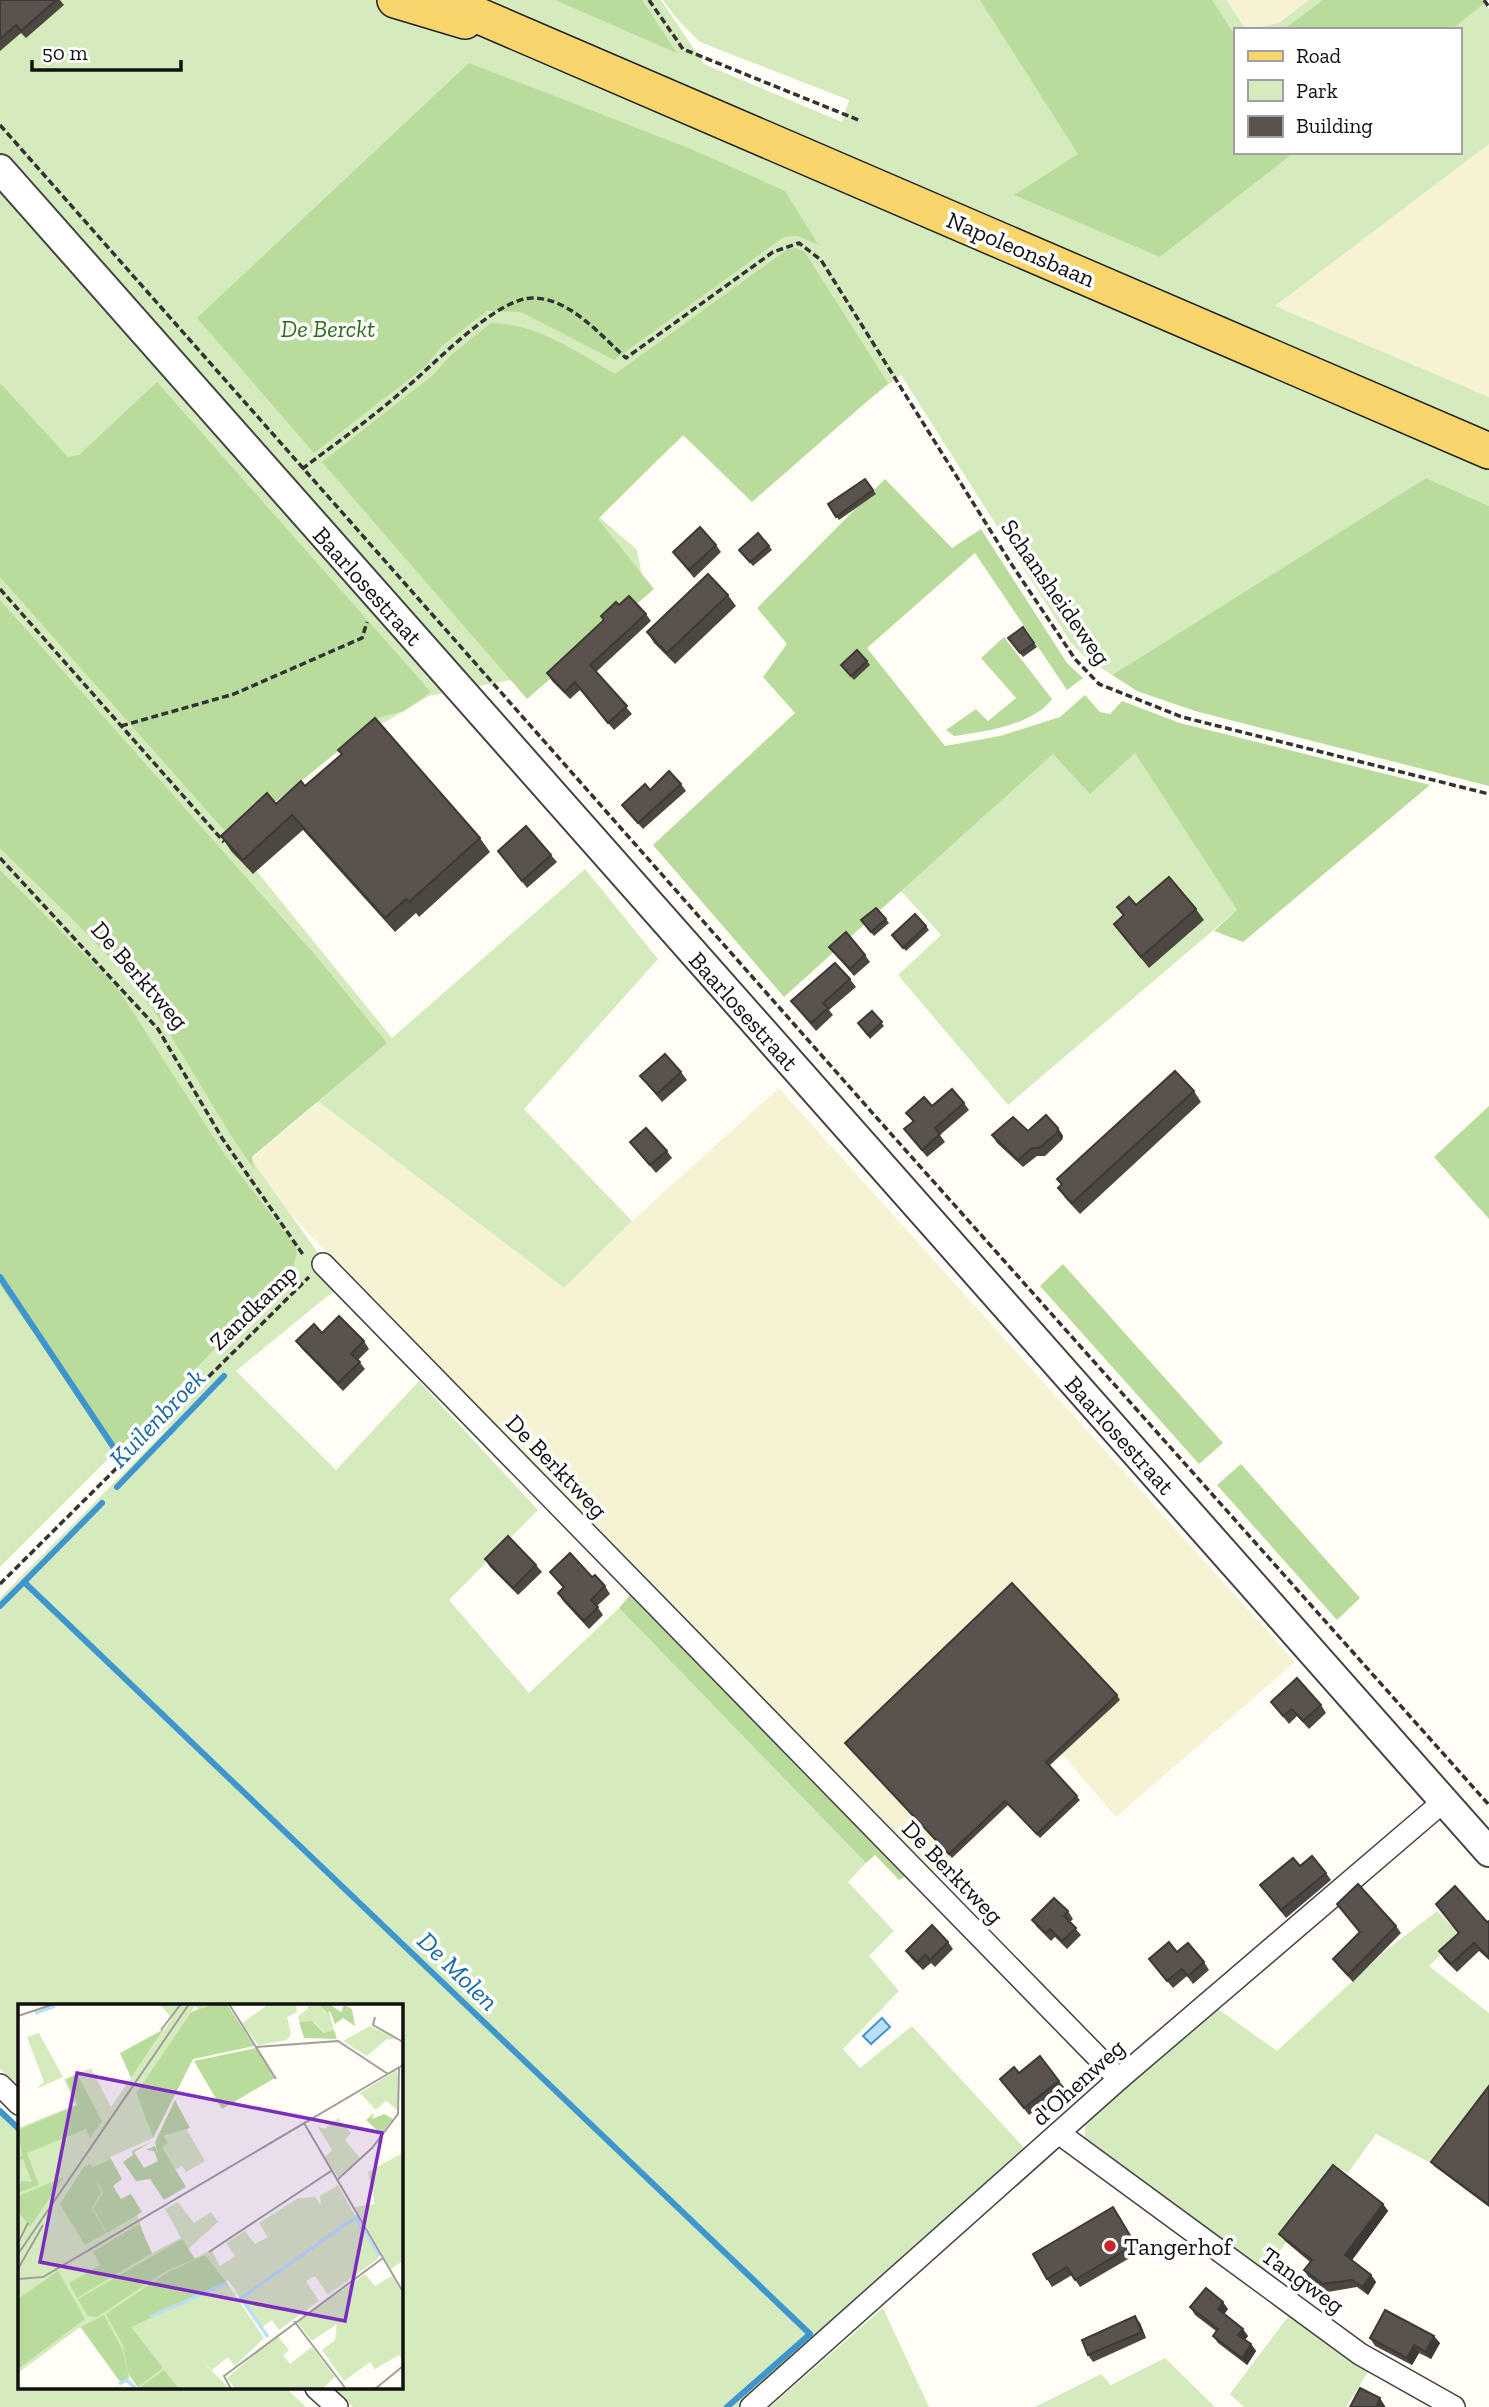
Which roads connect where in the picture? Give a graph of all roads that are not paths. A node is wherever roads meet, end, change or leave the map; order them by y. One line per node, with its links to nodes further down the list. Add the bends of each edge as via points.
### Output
1 (396, 0): 3 (main road, Napoleonsbaan)
2 (442, 0): 3 (main road, Napoleonsbaan)
3 (552, 47): 5 (main road, Napoleonsbaan)
4 (0, 169): 7 (street, Baarlosestraat)
5 (1489, 452)
6 (323, 1264): 9 (street, De Berktweg)
7 (1444, 1801): 8 (street, Baarlosestraat); 9 (street, d'Ohenweg)
8 (1489, 1852)
9 (1119, 2079): 12 (street, d'Ohenweg)
10 (0, 2085): 11 (street)
11 (18, 2103)
12 (1060, 2134): 15 (street, d'Ohenweg); 16 (street, Tangweg, via 1360,2354)
13 (318, 2390): 14 (street)
14 (337, 2407)
15 (751, 2407)
16 (1454, 2407)

